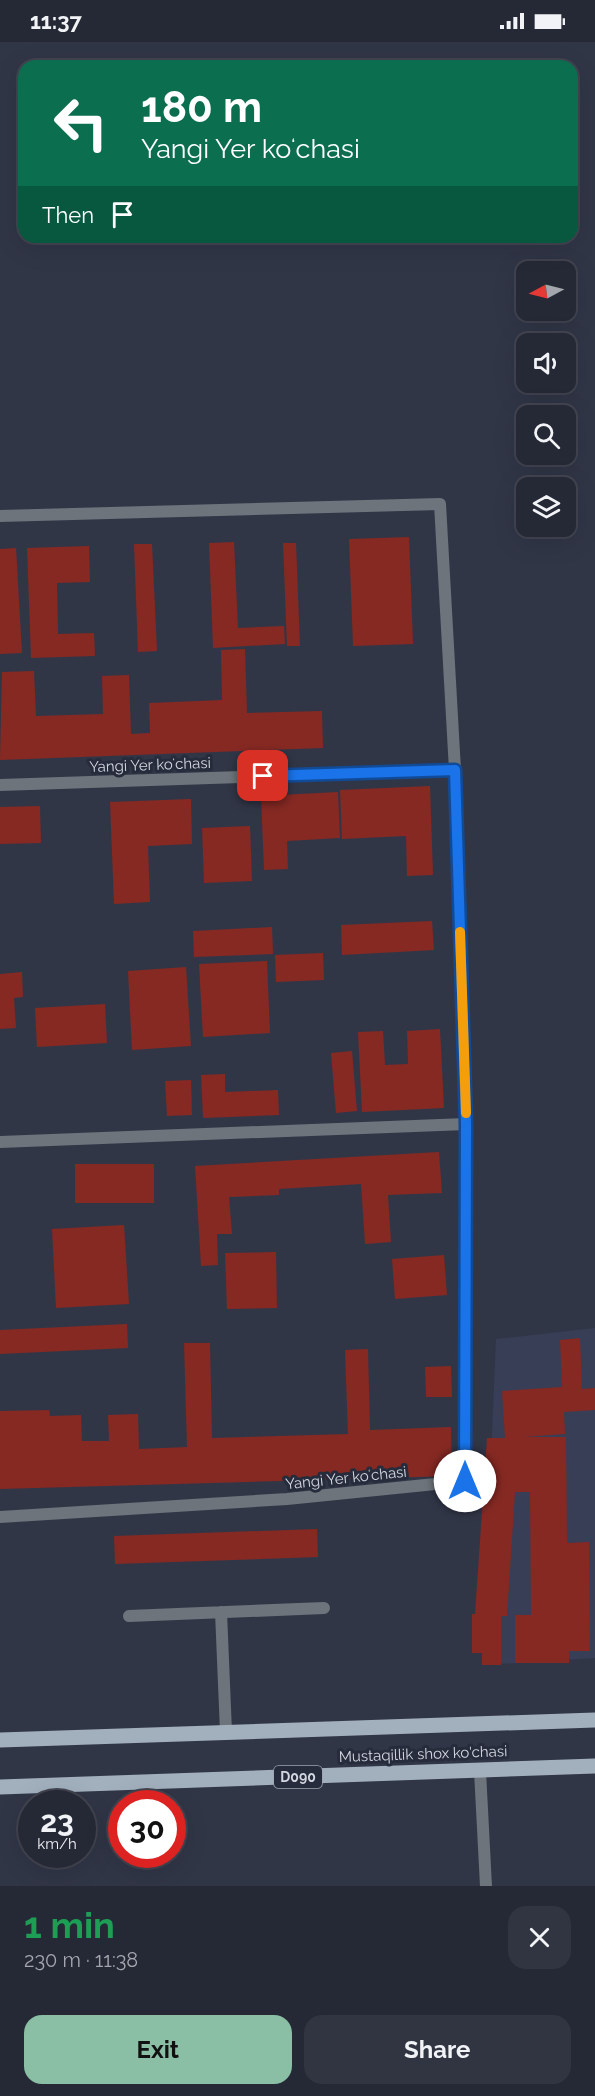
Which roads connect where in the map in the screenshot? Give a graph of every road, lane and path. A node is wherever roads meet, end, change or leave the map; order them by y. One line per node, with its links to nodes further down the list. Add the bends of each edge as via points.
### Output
1 (0, 516): 2 (street, via 440,504)
2 (455, 770): 3 (street, Yangi Yer koʻchasi); 4 (street, Yangi Yer koʻchasi)
3 (0, 785)
4 (466, 1124): 5 (street); 6 (street, Yangi Yer koʻchasi, via 465,1481 287,1499)
5 (0, 1142)
6 (0, 1517)
7 (324, 1608): 8 (street)
8 (220, 1612): 9 (street); 11 (street)
9 (129, 1616)
10 (595, 1720): 11 (main road, Mustaqillik shox ko'chasi)
11 (226, 1732): 12 (main road, Mustaqillik shox ko'chasi)
12 (0, 1740)
13 (595, 1766): 14 (main road, Mustaqillik shox ko'chasi / D090)
14 (480, 1770): 15 (main road, Mustaqillik shox ko'chasi / D090); 16 (street)
15 (0, 1787)
16 (486, 1886)

